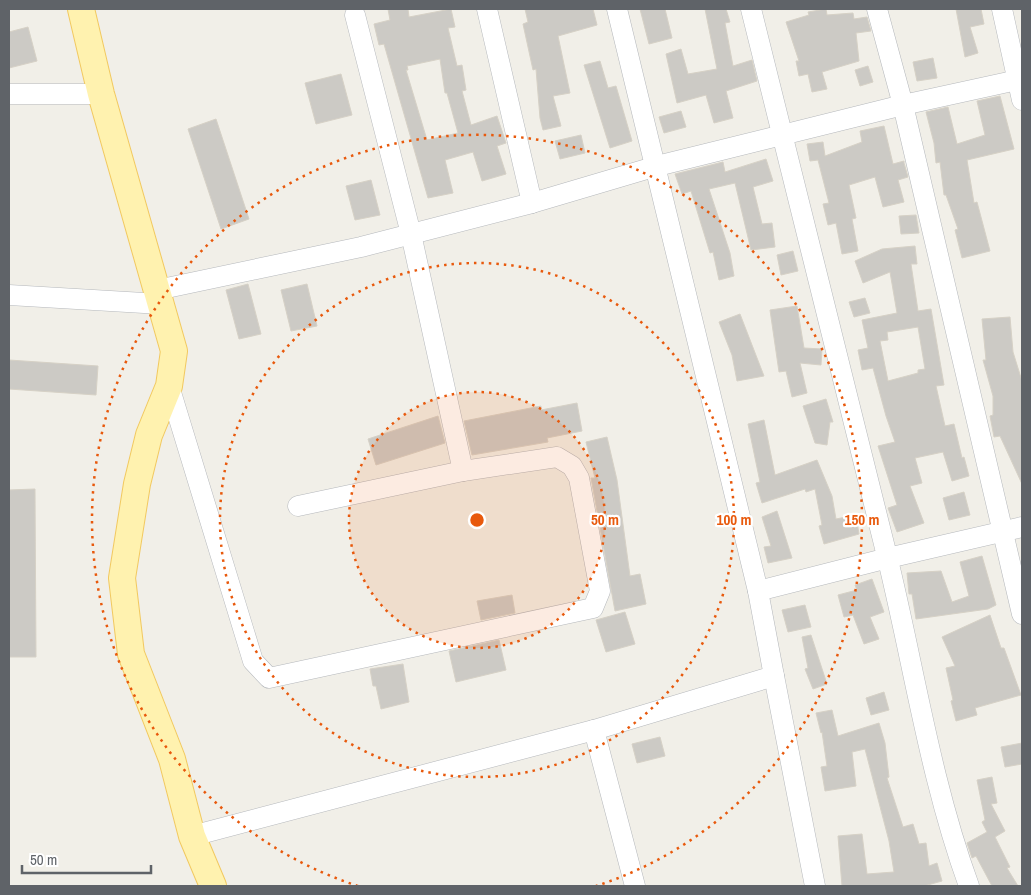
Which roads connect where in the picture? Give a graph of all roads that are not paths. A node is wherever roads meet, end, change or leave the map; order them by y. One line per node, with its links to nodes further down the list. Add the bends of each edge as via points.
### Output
1 (81, 9): 10 (main road)
2 (487, 9): 15 (street)
3 (617, 9): 14 (street)
4 (751, 9): 13 (street)
5 (877, 9): 12 (street)
6 (1002, 9): 8 (street)
7 (355, 15): 16 (street)
8 (1020, 80): 11 (street); 12 (street)
9 (9, 94): 10 (street)
10 (101, 94): 18 (main road)
11 (1022, 100)
12 (903, 105): 13 (street); 23 (street)
13 (783, 136): 14 (street); 24 (street)
14 (657, 166): 15 (street); 25 (street)
15 (532, 203): 16 (street)
16 (411, 234): 18 (street); 20 (street)
17 (9, 295): 18 (street)
18 (159, 297): 19 (main road, via 174,351)
19 (169, 386): 20 (street, via 254,661 269,678 593,608 600,591 579,478 572,466 557,457); 29 (main road, via 147,443 122,578 131,654 172,759)
20 (463, 472): 21 (street)
21 (298, 506)
22 (1022, 527): 23 (street)
23 (1002, 532): 24 (street); 26 (street)
24 (888, 558): 25 (street); 33 (street, via 938,793)
25 (758, 591): 27 (street)
26 (1022, 614)
27 (774, 676): 28 (street); 32 (street)
28 (594, 730): 29 (street); 31 (street)
29 (192, 836): 30 (main road)
30 (214, 886)
31 (635, 886)
32 (815, 886)
33 (969, 886)

